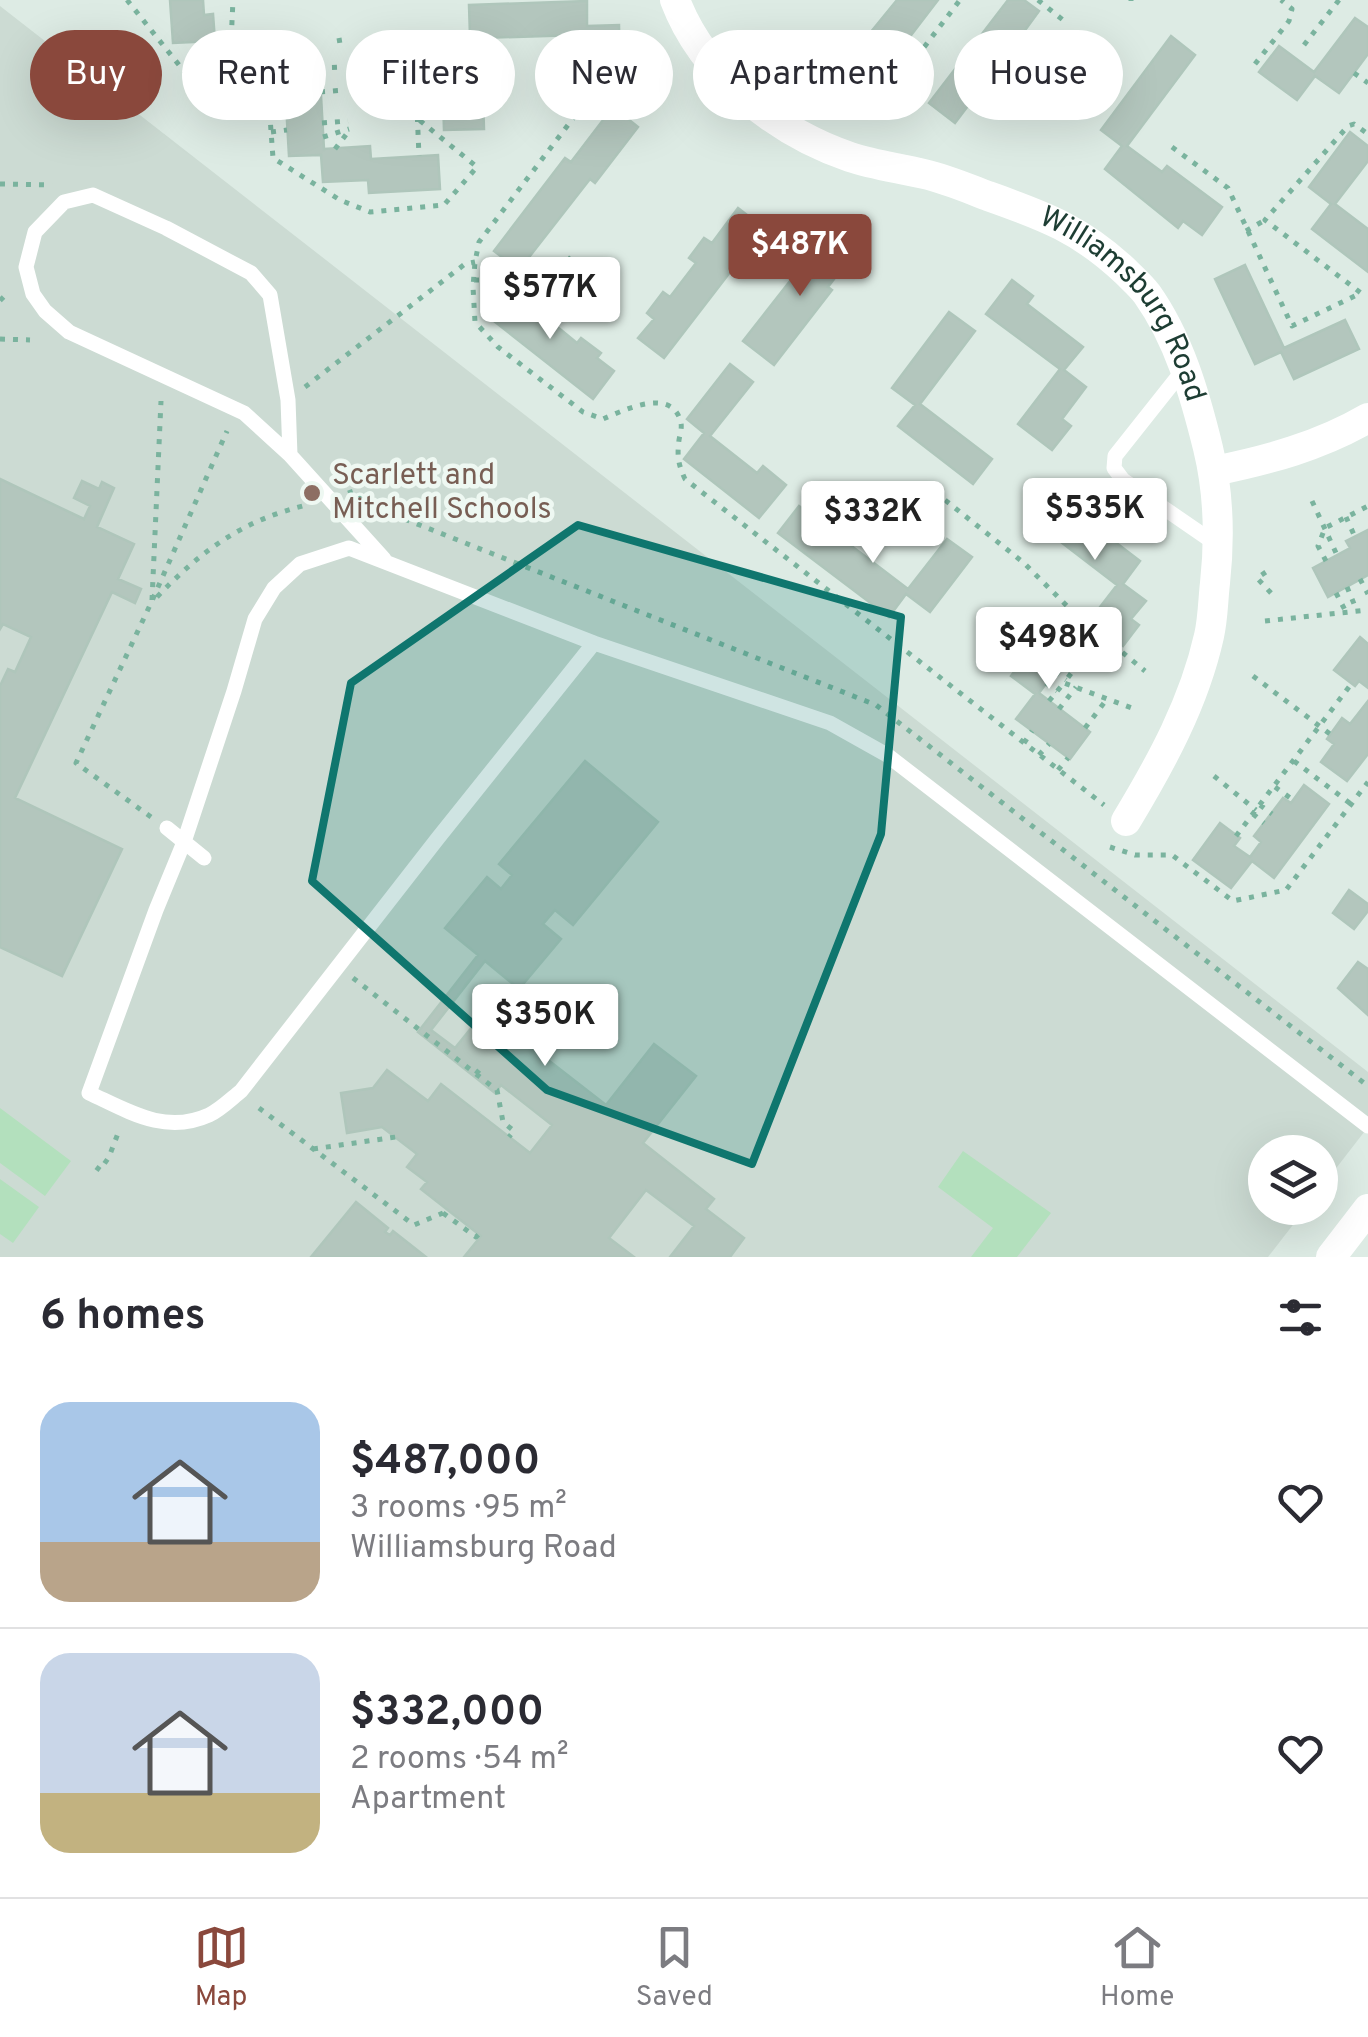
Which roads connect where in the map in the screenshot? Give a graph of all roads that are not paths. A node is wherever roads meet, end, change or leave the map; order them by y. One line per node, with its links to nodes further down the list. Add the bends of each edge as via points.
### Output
1 (675, 0): 2 (street, Williamsburg Road, via 707,57 740,92 794,131 851,158 926,174 1074,230 1144,291)
2 (1184, 370): 5 (street, Williamsburg Road); 6 (lane, via 1115,456 1114,468)
3 (1368, 418): 5 (street, via 1266,460)
4 (290, 456): 4 (lane, via 270,295 251,273 93,195 64,202 34,232 26,267 33,294 69,332 244,413); 7 (lane)
5 (1214, 471): 6 (street, Williamsburg Road)
6 (1219, 546): 9 (street, Williamsburg Road, via 1198,678 1180,725)
7 (388, 564): 8 (lane); 11 (lane, via 349,548 300,564 274,588 255,619)
8 (594, 643): 11 (lane, via 438,838 344,972 241,1091 210,1115 177,1123 148,1120 88,1093); 13 (lane, via 830,723 887,755)
9 (1115, 826)
10 (167, 828): 11 (lane)
11 (184, 842): 12 (lane)
12 (204, 858)
13 (1368, 1126)
14 (1368, 1209): 15 (street)
15 (1331, 1257)

